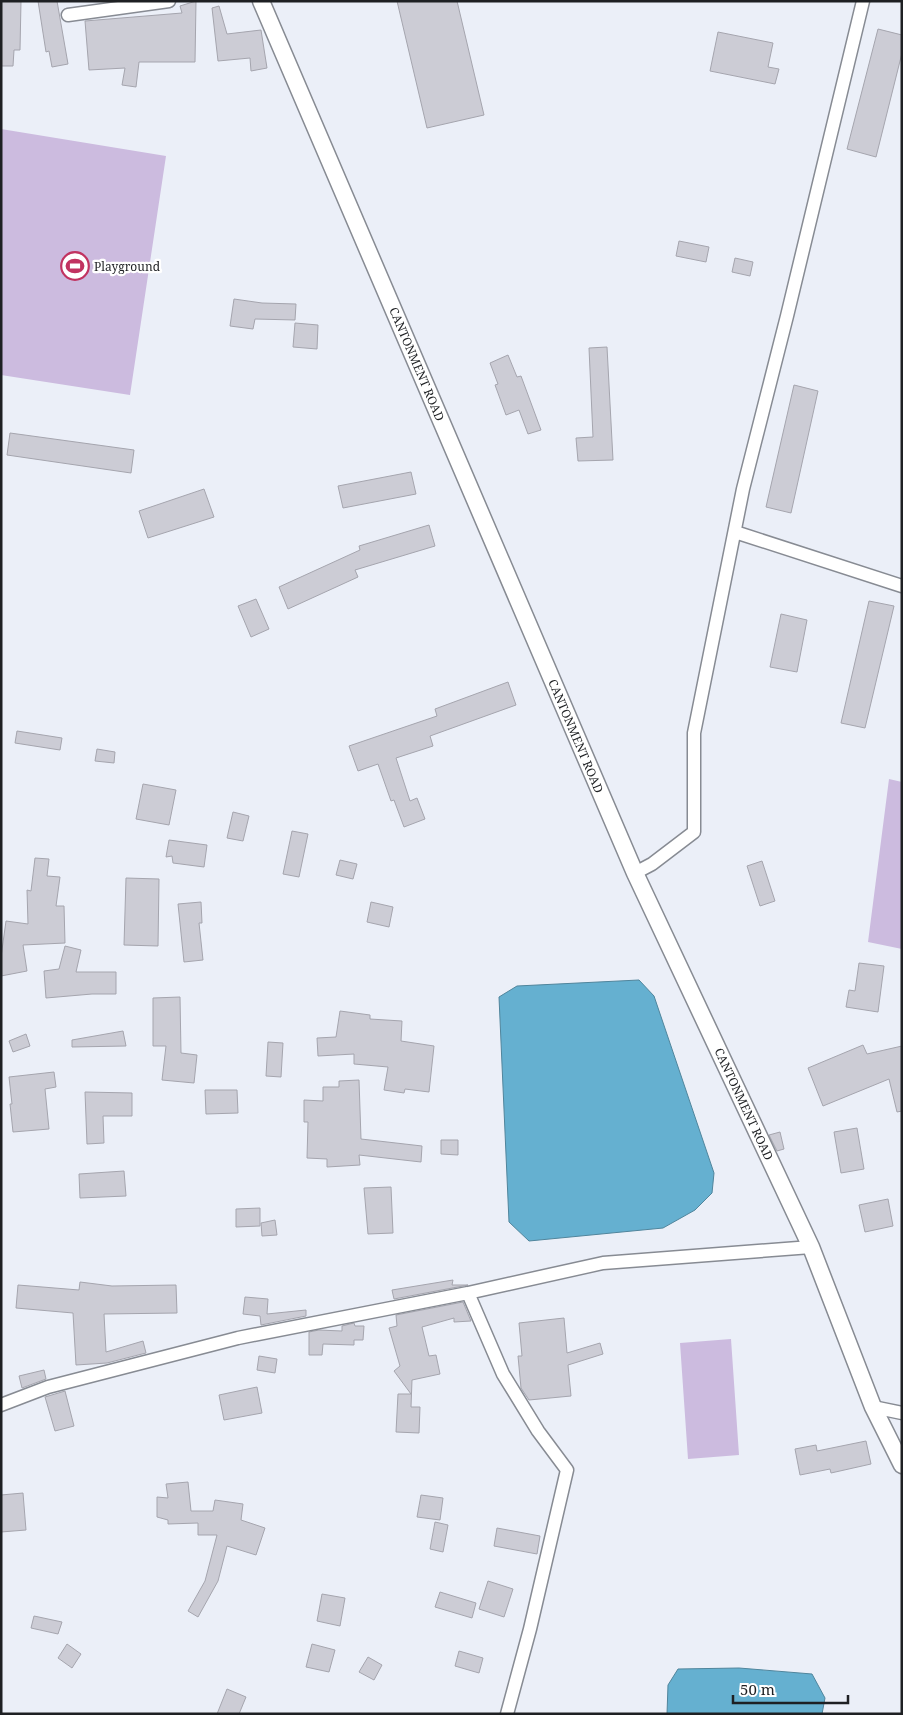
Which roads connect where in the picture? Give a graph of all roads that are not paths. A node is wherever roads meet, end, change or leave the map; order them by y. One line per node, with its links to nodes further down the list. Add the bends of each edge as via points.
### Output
1 (169, 1): 4 (street)
2 (261, 1): 7 (street, CANTONMENT ROAD)
3 (863, 1): 5 (street)
4 (68, 15)
5 (735, 532): 6 (street); 7 (street, via 694,733 694,832)
6 (902, 586)
7 (635, 874): 8 (street, CANTONMENT ROAD)
8 (811, 1247): 9 (street, via 603,1263); 11 (street, CANTONMENT ROAD)
9 (468, 1293): 10 (street, via 238,1338 48,1387); 14 (street, via 503,1374 567,1470)
10 (1, 1405)
11 (872, 1407): 12 (street); 13 (street, CANTONMENT ROAD)
12 (902, 1413)
13 (902, 1465)
14 (506, 1714)

